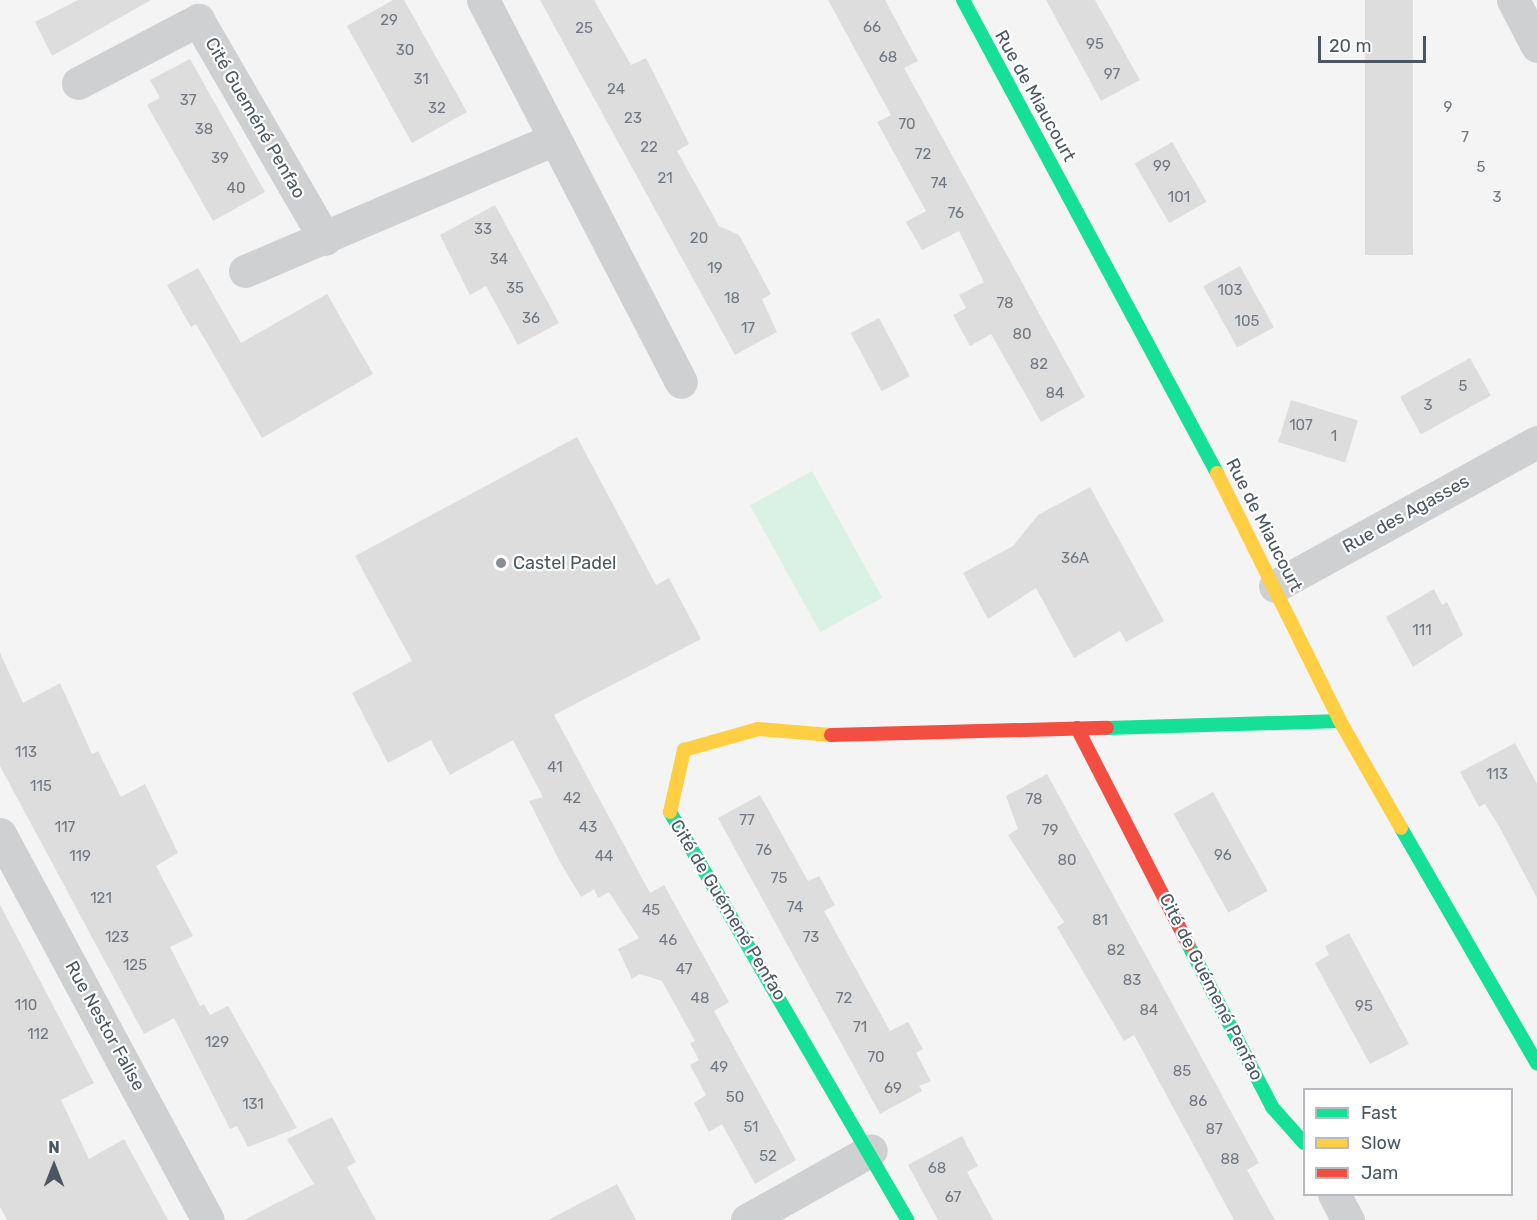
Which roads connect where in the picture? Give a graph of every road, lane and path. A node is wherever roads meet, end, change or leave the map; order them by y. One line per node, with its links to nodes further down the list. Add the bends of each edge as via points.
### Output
1 (483, 0): 6 (street)
2 (963, 0): 11 (street, Rue de Miaucourt, via 1190,419)
3 (1513, 0): 4 (street)
4 (1537, 46)
5 (78, 83): 7 (street, Cité Gueméné Penfao, via 198,20)
6 (552, 140): 7 (street); 9 (street)
7 (326, 239): 8 (street)
8 (245, 271)
9 (681, 382)
10 (1537, 442): 11 (street, Rue des Agasses)
11 (1275, 586): 12 (street, Rue de Miaucourt)
12 (1340, 721): 13 (street, Cité de Guémené Penfao); 15 (street, Rue de Miaucourt)
13 (1077, 728): 16 (street, Cité de Guémené Penfao, via 1272,1107); 17 (street, Cité de Guémené Penfao, via 807,736 758,729 684,750 668,809)
14 (0, 834): 19 (street, Rue Nestor Falise)
15 (1537, 1064)
16 (1303, 1141)
17 (871, 1150): 20 (street); 21 (street, Cité de Guémené Penfao)
18 (1335, 1196): 22 (street)
19 (208, 1220)
20 (747, 1220)
21 (907, 1220)
22 (1348, 1220)

